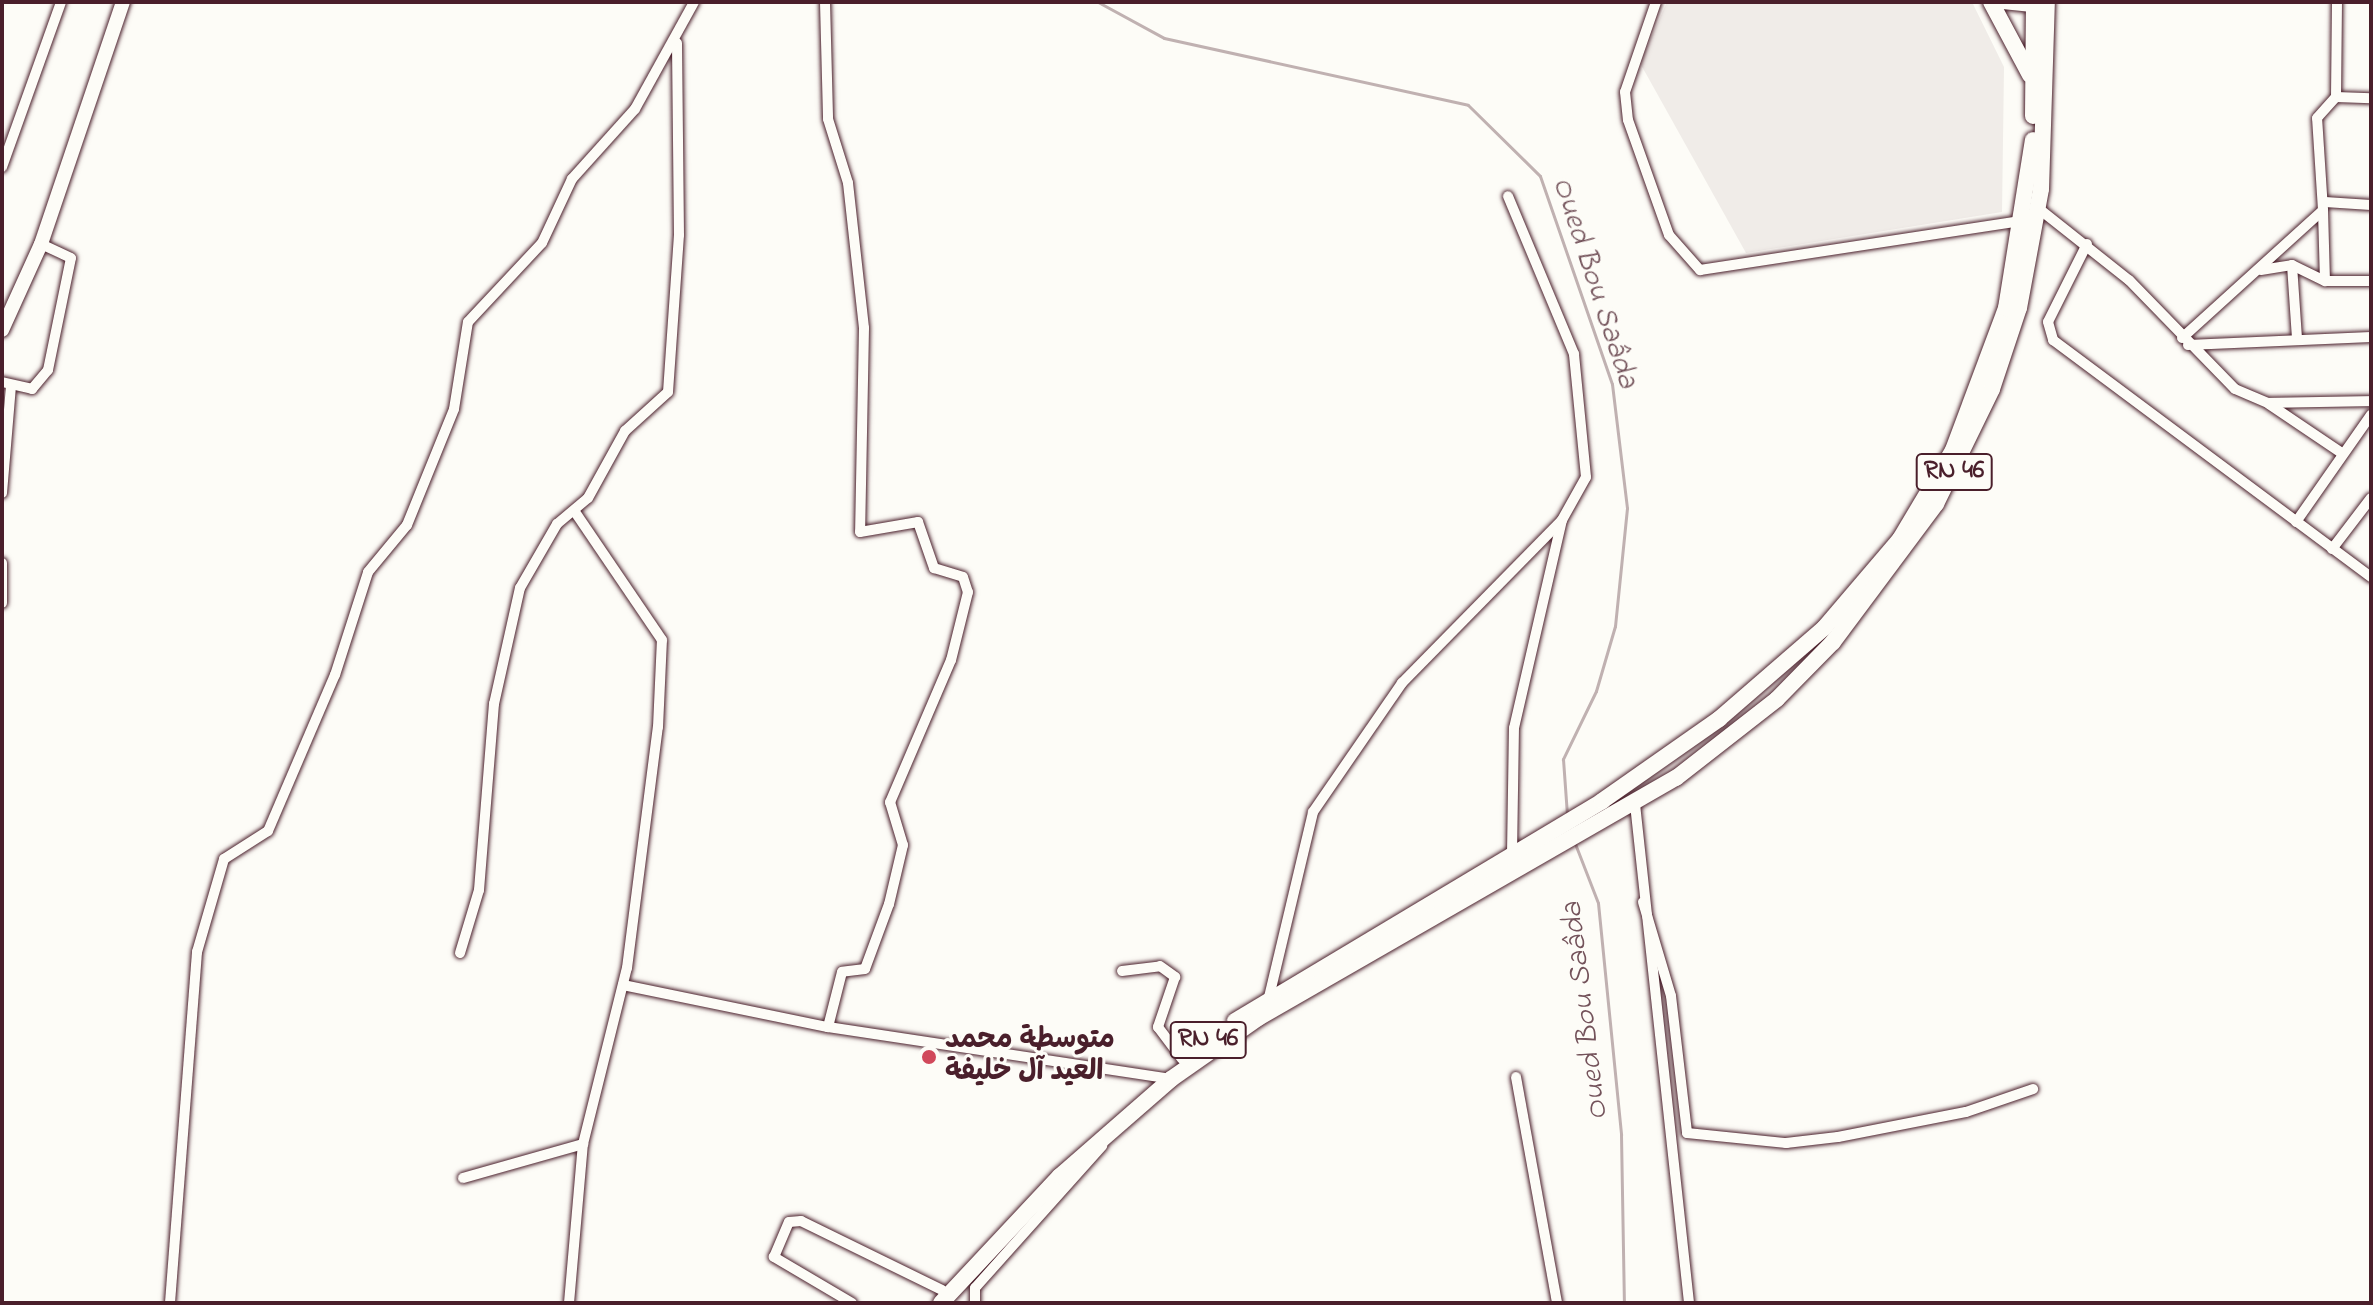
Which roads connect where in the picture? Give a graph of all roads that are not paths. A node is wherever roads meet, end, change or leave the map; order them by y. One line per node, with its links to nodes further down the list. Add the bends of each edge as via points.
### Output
1 (61, 2): 14 (street)
2 (123, 2): 20 (main road)
3 (694, 2): 10 (street)
4 (825, 2): 51 (street, via 828,119 848,183 864,328 860,532 918,522 934,568 963,577 968,592 951,660 890,802 903,845 889,904 865,969 842,972)
5 (1656, 2): 19 (street, via 1625,92 1628,120 1669,235 1700,270)
6 (1991, 2): 11 (main road)
7 (2003, 2): 9 (main road)
8 (2337, 2): 12 (street)
9 (2041, 4): 11 (main road, RN 46); 18 (main road, RN 46)
10 (677, 43): 37 (street, via 679,235 668,392 625,431); 60 (street, via 635,109 572,179 529,261 468,322 454,409 411,517 368,572 335,675 266,836 224,859 197,952)
11 (2033, 84): 19 (main road, RN 46)
12 (2336, 97): 13 (street); 17 (street, via 2317,118)
13 (2371, 98)
14 (2, 167)
15 (1508, 196): 38 (street, via 1577,373 1586,477)
16 (2371, 205): 17 (street)
17 (2324, 206): 23 (street); 24 (street)
18 (2038, 208): 21 (street); 44 (main road, RN 46, via 2019,308 1992,389 1962,458 1911,542 1777,699)
19 (2022, 221): 45 (main road, RN 46, via 2006,308 1979,389 1953,450 1900,539 1768,681 1602,801)
20 (41, 244): 26 (main road); 30 (street, via 71,258 62,315 45,379 32,389)
21 (2087, 244): 29 (street); 39 (street, via 2048,322 2053,340)
22 (2292, 265): 23 (street); 24 (street); 28 (street)
23 (2260, 270): 29 (street)
24 (2325, 281): 25 (street)
25 (2371, 281)
26 (2, 330)
27 (2371, 337): 28 (street)
28 (2297, 338): 29 (street)
29 (2185, 341): 32 (street, via 2235,389)
30 (7, 384): 35 (street)
31 (2371, 401): 32 (street)
32 (2268, 403): 34 (street)
33 (2371, 415): 34 (street)
34 (2343, 454): 39 (street)
35 (2, 493)
36 (2371, 498): 40 (street)
37 (575, 512): 47 (street, via 550,534 512,616 494,704 479,890); 49 (street, via 662,640 658,727)
38 (1562, 520): 45 (street, via 1514,728); 50 (street, via 1435,643 1313,812)
39 (2296, 522): 40 (street)
40 (2332, 549): 42 (street)
41 (2, 563): 43 (street)
42 (2371, 577)
43 (2, 603)
44 (1635, 804): 46 (street); 53 (main road, RN 46)
45 (1512, 854): 50 (main road, RN 46)
46 (1643, 902): 55 (street, via 1671,996 1687,1133 1786,1143 1838,1137 1966,1112); 66 (street)
47 (460, 953)
48 (1122, 971): 52 (street, via 1160,966 1175,977 1158,1027)
49 (623, 985): 51 (street); 57 (street)
50 (1269, 997): 52 (main road, RN 46)
51 (828, 1027): 53 (street)
52 (1182, 1059): 53 (main road, RN 46)
53 (1164, 1077): 56 (main road, RN 46); 59 (main road, RN 46, via 1097,1128)
54 (1516, 1077): 65 (street)
55 (2033, 1089)
56 (1119, 1120): 59 (main road, RN 46); 64 (street, via 1090,1163 975,1288)
57 (583, 1144): 58 (street); 61 (street)
58 (463, 1178)
59 (941, 1296): 62 (street, via 801,1221 789,1222 774,1257); 63 (main road, RN 46)
60 (170, 1303)
61 (569, 1303)
62 (852, 1303)
63 (930, 1303)
64 (975, 1303)
65 (1557, 1303)
66 (1689, 1303)

